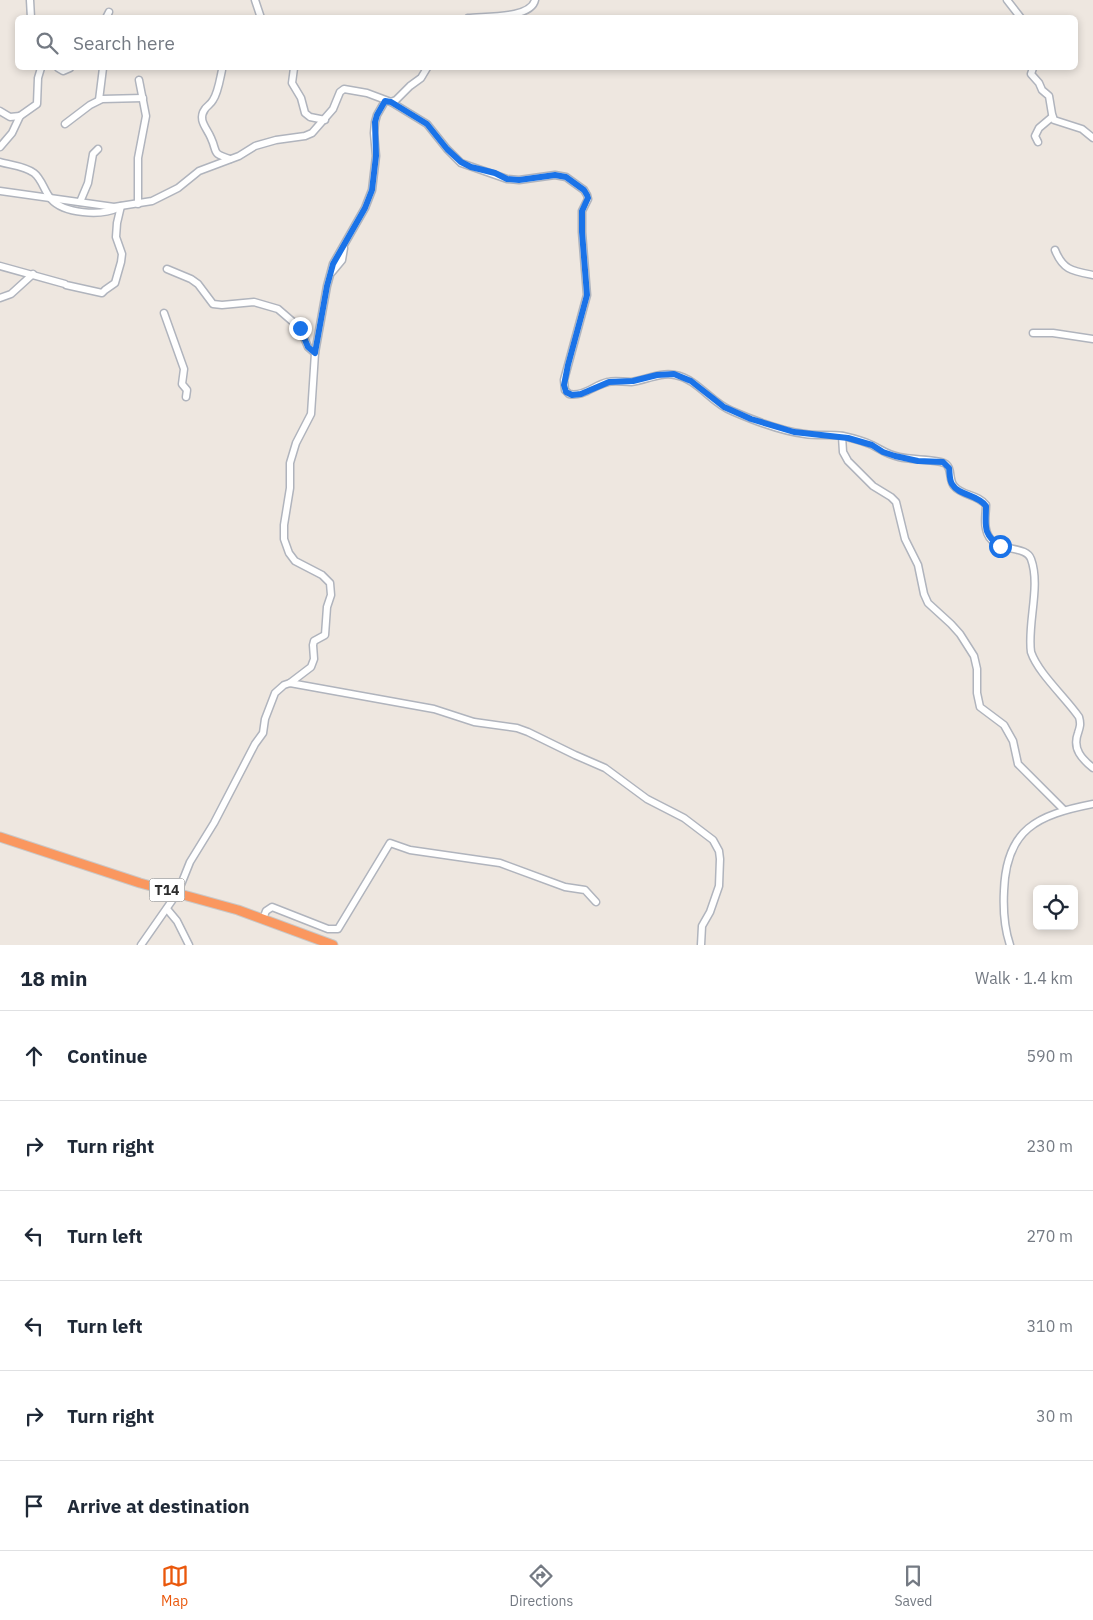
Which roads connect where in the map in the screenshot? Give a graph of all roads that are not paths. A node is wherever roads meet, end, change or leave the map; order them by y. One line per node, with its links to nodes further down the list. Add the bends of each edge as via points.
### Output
1 (30, 0): 5 (street)
2 (255, 0): 6 (street)
3 (535, 0): 7 (street, via 528,10)
4 (1007, 0): 8 (street)
5 (32, 15)
6 (260, 15)
7 (499, 15)
8 (1019, 15)
9 (40, 70): 20 (street, via 37,104)
10 (103, 70): 17 (street)
11 (222, 70): 28 (street, via 214,99 202,117)
12 (294, 70): 22 (street, via 292,80 306,114)
13 (426, 70): 18 (street, via 396,100)
14 (1033, 70): 21 (street, via 1042,90 1049,96)
15 (139, 80): 16 (street)
16 (143, 98): 17 (street); 35 (street, via 146,116 138,158)
17 (99, 100): 23 (street)
18 (388, 101): 22 (street, via 344,88); 46 (street, via 375,122 372,190 329,278); 48 (street, via 427,124 447,149 471,167 507,179 560,176 584,190 588,198 582,211 587,295 568,365 564,385 566,392 581,394 609,382 674,374 691,381 724,407 751,419 810,435)
19 (0, 111): 20 (street, via 10,117)
20 (20, 116): 26 (street)
21 (1052, 117): 24 (street, via 1082,129); 25 (street, via 1036,130)
22 (325, 120): 29 (street, via 308,136 258,145)
23 (65, 124)
24 (1093, 138)
25 (1038, 142)
26 (0, 147)
27 (98, 149): 34 (street, via 93,154 88,183)
28 (217, 154): 29 (street); 31 (street)
29 (230, 159): 31 (street)
30 (0, 162): 33 (street, via 32,171)
31 (207, 167): 35 (street, via 168,194)
32 (0, 191): 33 (street)
33 (49, 197): 34 (street); 36 (street, via 65,208 92,213)
34 (80, 202): 36 (street)
35 (138, 204): 36 (street)
36 (121, 206): 40 (street, via 116,237 122,254 121,262 115,283 103,293)
37 (1055, 250): 41 (street, via 1065,267)
38 (0, 266): 40 (street)
39 (167, 269): 46 (street, via 198,284 214,304 254,302 278,309 300,328 308,347)
40 (32, 274): 42 (street, via 11,294)
41 (1093, 275)
42 (0, 298)
43 (164, 313): 47 (street, via 184,369 182,384 187,390)
44 (1033, 333): 45 (street)
45 (1093, 339)
46 (315, 353): 49 (street, via 313,406 290,462 284,539 295,561 326,578 331,595 325,636 314,641 314,663)
47 (186, 398)
48 (842, 436): 50 (street, via 895,456 947,464 952,485 986,506 988,536 1000,546 1029,555 1034,574 1031,652 1079,718 1077,751); 52 (street, via 843,452 848,461 896,502 905,539 918,565 928,603 956,629 974,656 980,706 1004,725 1013,740 1018,764)
49 (290, 683): 54 (street, via 275,693 263,733 190,862); 58 (street, via 517,728 610,771 647,799 684,818 716,844 720,859 719,886 702,926)
50 (1093, 768)
51 (1093, 804): 52 (street)
52 (1064, 810): 62 (street, via 1034,823 1012,848 1005,868 1004,900 1004,920)
53 (0, 837): 54 (highway, T14, via 140,883)
54 (178, 892): 56 (street); 57 (highway, T14)
55 (596, 902): 57 (street, via 585,890 568,888 500,863 406,849 390,843 338,929 328,929 272,907)
56 (167, 909): 59 (street); 60 (street)
57 (263, 919): 61 (highway, T14)
58 (702, 943)
59 (141, 945)
60 (189, 945)
61 (333, 945)
62 (1010, 945)

